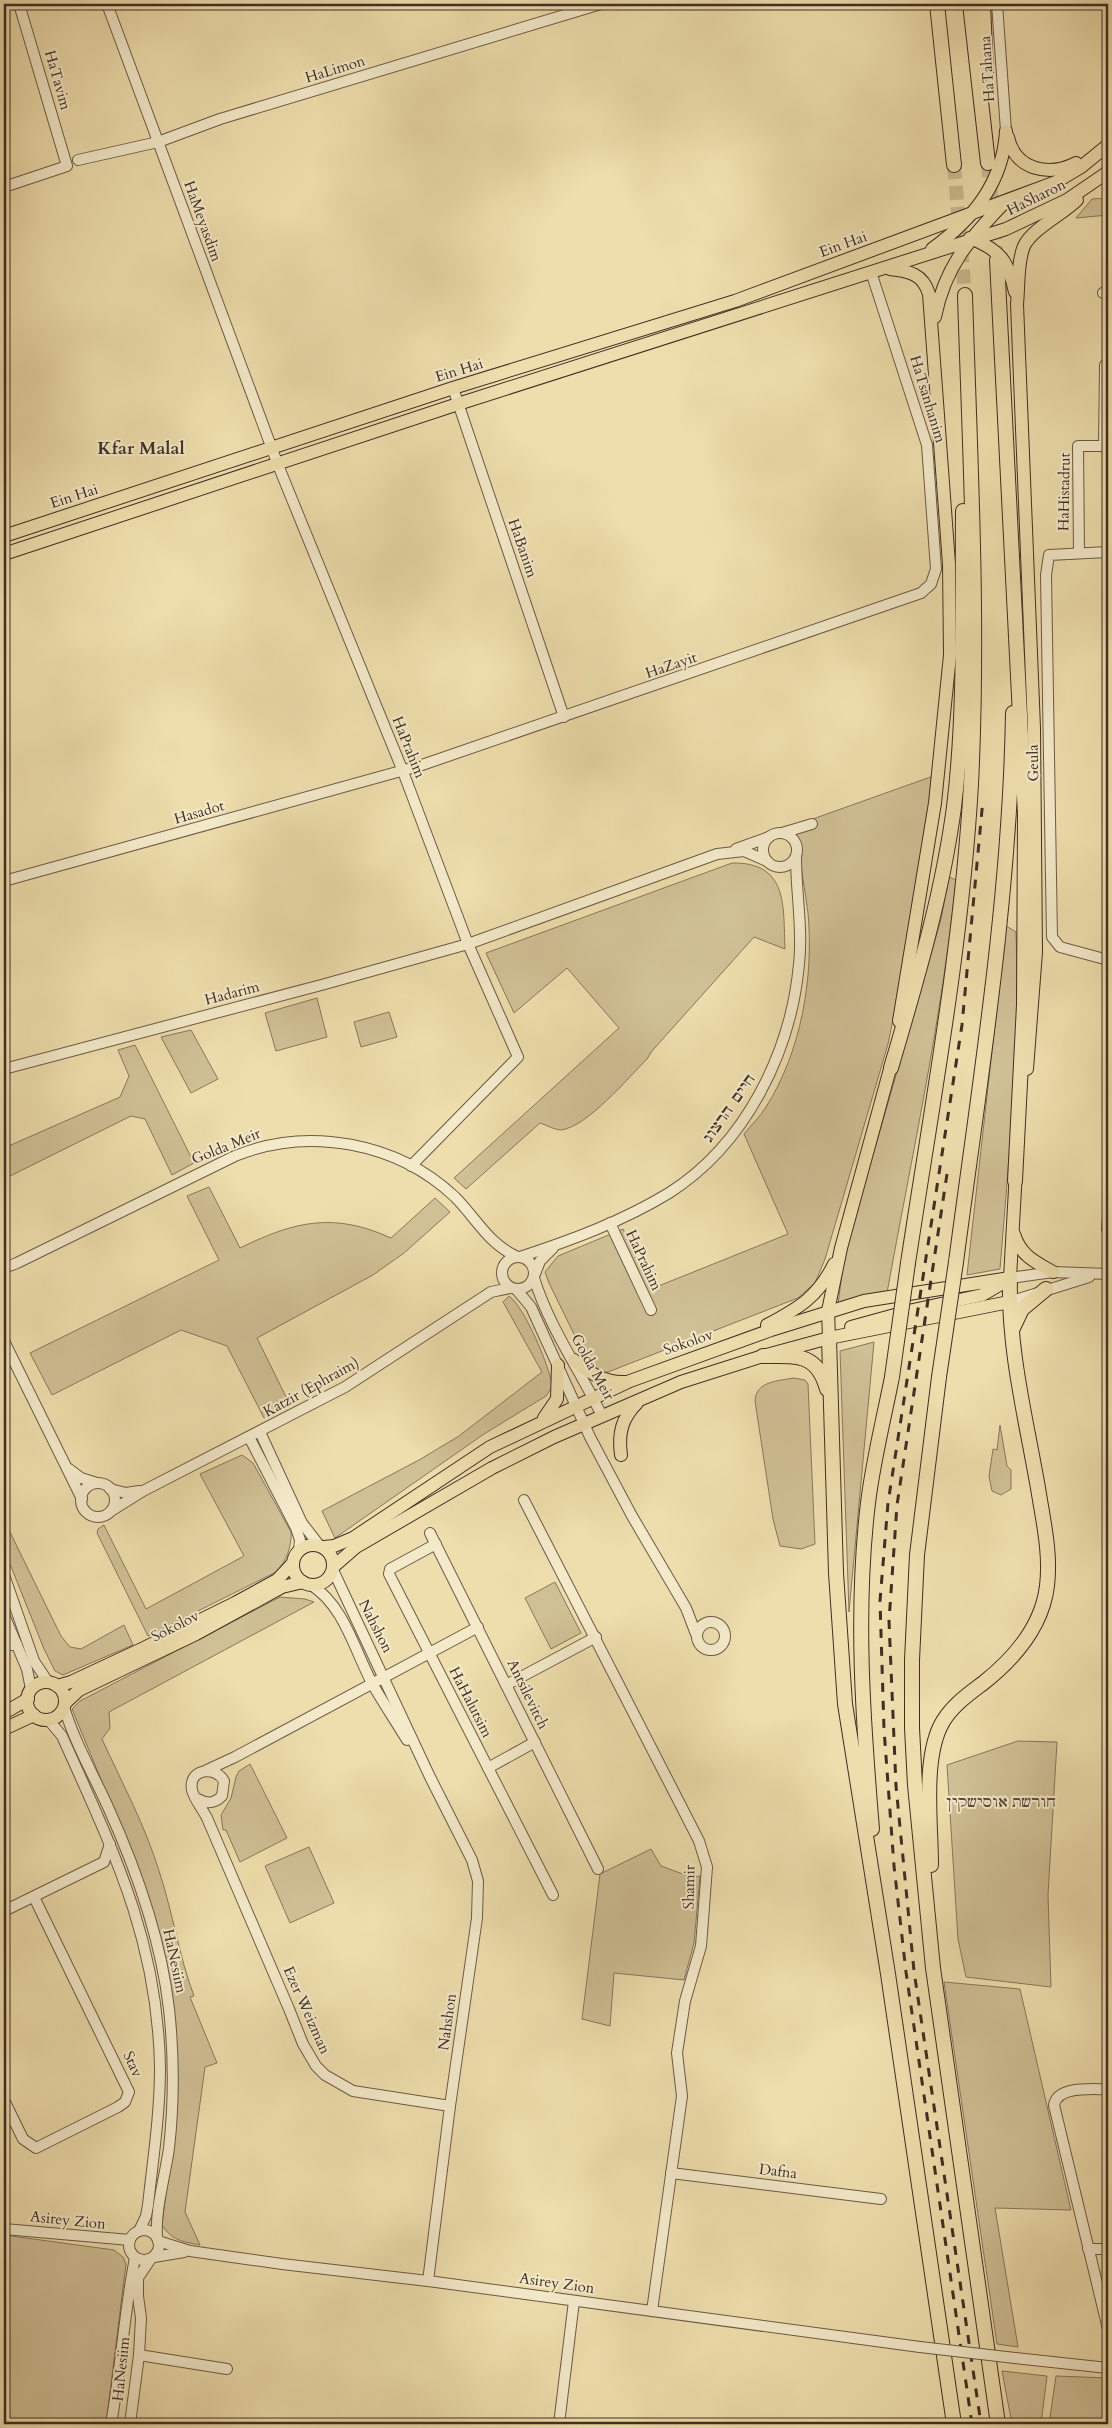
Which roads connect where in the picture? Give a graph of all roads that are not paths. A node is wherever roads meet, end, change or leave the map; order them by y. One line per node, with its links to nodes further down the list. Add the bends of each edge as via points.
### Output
1 (18, 4): 17 (street, HaTavim, via 67,166)
2 (107, 4): 10 (street, HaMeyasdim)
3 (601, 4): 10 (street, HaLimon, via 220,119)
4 (937, 4): 14 (highway)
5 (970, 4): 9 (highway)
6 (983, 4): 9 (highway)
7 (997, 4): 8 (street, HaTahana)
8 (1006, 131): 11 (main road, via 1011,148 1019,159 1048,171 1069,167); 19 (main road, via 999,172)
9 (986, 135): 13 (highway)
10 (158, 142): 12 (street, HaLimon); 32 (street, HaMeyasdim)
11 (1108, 144): 18 (main road, HaSharon, via 1068,175)
12 (78, 160)
13 (988, 164)
14 (954, 165)
15 (1108, 172): 16 (main road, HaSharon)
16 (1094, 184): 22 (main road, HaSharon, via 1026,221); 27 (main road, via 1025,244)
17 (4, 187)
18 (1009, 198): 19 (main road, HaSharon); 22 (main road)
19 (973, 213): 20 (main road, Ein Hai); 21 (main road)
20 (936, 227): 21 (main road); 30 (main road, Ein Hai, via 675,320)
21 (956, 231): 22 (main road); 23 (main road)
22 (972, 239): 23 (main road, HaSharon); 27 (main road, via 993,248 1004,262 1011,276); 28 (main road, via 945,279)
23 (923, 256): 25 (main road, Ein Hai)
24 (997, 260): 39 (highway)
25 (885, 268): 26 (main road, Ein Hai); 28 (main road, via 914,273 924,282 929,294)
26 (871, 272): 31 (main road, Ein Hai); 38 (street, HaTsanhanim, via 928,445)
27 (1017, 304): 55 (main road, via 1034,719 1036,952)
28 (933, 336): 52 (main road, via 949,564 950,654 930,839)
29 (1105, 365): 36 (street, HaHistadrut, via 1104,446 1078,446)
30 (453, 388): 31 (street, HaBanim); 32 (main road, Ein Hai)
31 (458, 404): 33 (main road, Ein Hai); 40 (street, HaBanim)
32 (272, 448): 33 (street, HaPrahim); 34 (main road, Ein Hai)
33 (278, 465): 37 (main road, Ein Hai); 41 (street, HaPrahim)
34 (4, 536)
35 (1108, 552): 36 (street)
36 (1079, 553): 51 (street, Geula, via 1049,555 1046,575 1052,937 1060,947)
37 (4, 554)
38 (936, 569): 40 (street, HaZayit, via 931,584 915,596)
39 (1014, 594): 55 (highway, via 1025,815 1024,1005); 143 (highway, bridge, via 1012,748 990,1012 917,1555 912,1728)
40 (564, 717): 41 (street, HaZayit)
41 (402, 770): 48 (street, Hasadot); 50 (street, HaPrahim)
42 (782, 833): 43 (street); 45 (street, via 792,837); 45 (street, via 812,824)
43 (770, 837): 44 (street); 46 (street, via 763,850)
44 (728, 852): 46 (street, via 748,852); 50 (street)
45 (796, 854): 47 (street, via 787,866); 49 (street, חיים הרצוג)
46 (767, 861): 47 (street)
47 (776, 867): 49 (street)
48 (4, 880)
49 (796, 892): 57 (street, חיים הרצוג, via 800,946 797,986 786,1032 766,1081 736,1129 700,1169 669,1193)
50 (468, 944): 53 (street, Hadarim); 54 (street, HaPrahim, via 518,1057)
51 (1108, 960)
52 (891, 1068): 62 (main road); 144 (highway, bridge, via 940,892 958,763 965,296 974,584 971,785 954,954 892,1376 868,1502 861,1607 869,1788)
53 (4, 1069)
54 (411, 1166): 60 (street, Golda Meir, via 454,1196); 64 (street, Golda Meir, via 372,1150 340,1143 304,1140 267,1145 219,1163)
55 (1015, 1180): 58 (main road)
56 (1108, 1215): 59 (street)
57 (610, 1223): 61 (street, חיים הרצוג); 76 (street, HaPrahim)
58 (1013, 1227): 67 (main road, via 1024,1253); 71 (main road)
59 (1107, 1228)
60 (491, 1240): 63 (street, Golda Meir); 66 (street, Golda Meir)
61 (556, 1245): 63 (street, חיים הרצוג); 70 (street, via 540,1261)
62 (841, 1248): 77 (main road); 81 (main road, via 827,1278 812,1297)
63 (519, 1257): 66 (street, via 510,1259); 70 (street, via 530,1262)
64 (17, 1263): 65 (street, Golda Meir); 68 (street, Golda Meir)
65 (4, 1268)
66 (502, 1271): 72 (street, via 505,1282); 74 (street, Katzir (Ephraim))
67 (1053, 1272): 69 (street, Sokolov); 71 (street, Sokolov)
68 (4, 1274)
69 (1104, 1274): 73 (street, Sokolov)
70 (534, 1276): 72 (street, via 526,1288); 83 (street, Golda Meir, via 557,1333)
71 (1010, 1278): 75 (highway); 77 (main road, Sokolov, via 864,1301); 79 (main road, via 982,1295 842,1329)
72 (513, 1288): 74 (street, Katzir (Ephraim), via 498,1289); 84 (street, Golda Meir, via 531,1307)
73 (1046, 1289): 75 (street, Sokolov); 78 (highway, via 1022,1309)
74 (485, 1296): 93 (street, Katzir (Ephraim), via 377,1368)
75 (1009, 1302): 78 (highway); 79 (main road, Sokolov)
76 (651, 1310)
77 (828, 1312): 79 (main road); 81 (main road, Sokolov)
78 (1012, 1330): 143 (highway, via 1045,1528 1047,1586 1038,1619 1020,1648 947,1714 936,1736 931,1769)
79 (829, 1338): 82 (main road, Sokolov); 89 (highway)
80 (4, 1341): 96 (street)
81 (725, 1347): 85 (main road, Sokolov)
82 (763, 1356): 87 (main road, Sokolov); 89 (highway, via 797,1356 809,1360 821,1372)
83 (574, 1360): 85 (main road, via 602,1378); 86 (street, Golda Meir)
84 (558, 1366): 88 (street, Golda Meir); 91 (main road, via 557,1398)
85 (630, 1381): 86 (main road, Sokolov)
86 (593, 1397): 88 (main road, Sokolov); 90 (street, Golda Meir)
87 (642, 1398): 90 (main road, Sokolov); 95 (main road, via 625,1418 621,1429)
88 (575, 1405): 91 (main road, Sokolov); 92 (street, Golda Meir)
89 (832, 1406): 144 (highway, via 842,1672 852,1755)
90 (602, 1416): 92 (main road, Sokolov)
91 (541, 1421): 105 (main road, Sokolov, via 470,1458 353,1538 334,1546)
92 (584, 1424): 108 (main road, Sokolov, via 432,1501 348,1552); 113 (street, Golda Meir, via 632,1516 686,1608)
93 (260, 1432): 94 (street, Katzir (Ephraim)); 105 (street, via 302,1523)
94 (249, 1437): 99 (street, Katzir (Ephraim)); 106 (street, via 296,1528)
95 (621, 1455)
96 (66, 1467): 97 (street, via 81,1478); 100 (street)
97 (97, 1483): 98 (street); 100 (street, via 87,1487)
98 (110, 1489): 99 (street, Katzir (Ephraim), via 126,1493); 102 (street, via 115,1500)
99 (143, 1491): 102 (street, Katzir (Ephraim))
100 (82, 1499): 102 (street, via 83,1508 91,1516 102,1517)
101 (524, 1500): 114 (street, Shamir)
102 (111, 1511)
103 (430, 1532): 104 (street, Antsilevitch)
104 (436, 1544): 112 (street, Antsilevitch); 117 (street, HaHalutsim, via 390,1569 389,1574)
105 (321, 1546): 106 (main road, via 307,1545); 108 (main road, via 332,1558)
106 (299, 1550): 107 (main road)
107 (293, 1563): 110 (main road, via 295,1575); 119 (main road, Sokolov, via 277,1580 235,1603 71,1682)
108 (333, 1568): 110 (main road, via 323,1583); 118 (street, Nahshon)
109 (4, 1575): 119 (street, via 34,1661)
110 (307, 1584): 120 (street, Nahshon, via 325,1595 338,1614); 123 (main road, Sokolov, via 282,1587 196,1634 79,1690)
111 (4, 1615): 116 (street)
112 (478, 1627): 117 (street); 121 (street, Antsilevitch)
113 (696, 1634)
114 (596, 1637): 121 (street); 148 (street, Shamir, via 699,1841 707,1866 701,1946 685,2001 678,2053 682,2096)
115 (4, 1645): 116 (street)
116 (17, 1646): 122 (street, via 27,1669)
117 (429, 1653): 118 (street); 129 (street, HaHalutsim)
118 (385, 1677): 120 (street); 131 (street, Nahshon)
119 (52, 1684): 122 (main road, via 39,1684); 123 (main road, via 63,1692)
120 (372, 1684): 128 (street); 131 (street, Nahshon)
121 (506, 1685): 127 (street, Antsilevitch)
122 (30, 1694): 124 (main road); 125 (main road, via 29,1708)
123 (64, 1705): 125 (main road, via 55,1717); 152 (street, HaNesiim, via 133,1868 154,1930 165,1984 172,2036 172,2097)
124 (4, 1713)
125 (40, 1717): 126 (main road); 136 (street, HaNesiim, via 52,1724 62,1736)
126 (4, 1729)
127 (535, 1742): 129 (street); 139 (street, Antsilevitch)
128 (238, 1756): 130 (street); 132 (street, via 227,1768)
129 (488, 1768): 140 (street, HaHalutsim)
130 (207, 1770): 132 (street, via 217,1773); 133 (street, via 197,1774 192,1784)
131 (430, 1778): 147 (street, Nahshon, via 472,1860 478,1881 477,1918)
132 (224, 1781): 134 (street, via 224,1791)
133 (198, 1800): 134 (street); 135 (street, Ezer Weizman)
134 (216, 1801): 135 (street, Ezer Weizman, via 211,1817)
135 (214, 1834): 147 (street, Ezer Weizman, via 303,2044 316,2066 325,2076 353,2091)
136 (110, 1844): 137 (street); 138 (street, HaNesiim)
137 (104, 1862): 138 (street); 141 (street)
138 (120, 1867): 151 (street, HaNesiim, via 147,1955 158,2038 157,2122 148,2205)
139 (598, 1869)
140 (553, 1895)
141 (34, 1897): 142 (street); 146 (street, Stav, via 129,2092 125,2102 118,2107 36,2148 23,2139)
142 (4, 1912)
143 (931, 1948): 172 (highway)
144 (888, 1974): 163 (highway)
145 (1108, 2089): 154 (street, via 1064,2092 1055,2101 1056,2120)
146 (4, 2100)
147 (450, 2106): 159 (street, Nahshon)
148 (671, 2173): 149 (street, Dafna); 161 (street, Shamir)
149 (881, 2199)
150 (4, 2229): 153 (street, Asirey Zion)
151 (139, 2231): 152 (street, via 152,2232); 153 (street)
152 (158, 2239): 156 (street, Asirey Zion); 158 (street, via 159,2250)
153 (130, 2240): 157 (street, via 130,2250)
154 (1088, 2249): 155 (street); 162 (street)
155 (1108, 2249)
156 (190, 2252): 158 (street, Asirey Zion); 159 (street, Asirey Zion)
157 (135, 2258): 158 (street); 167 (street, HaNesiim)
158 (152, 2258): 164 (street, HaNesiim, via 138,2278)
159 (428, 2281): 160 (street, Asirey Zion)
160 (574, 2301): 161 (street, Asirey Zion); 169 (street)
161 (652, 2311): 166 (street, Asirey Zion, bridge)
162 (1108, 2329)
163 (940, 2336): 170 (highway); 171 (highway)
164 (139, 2355): 165 (street); 168 (street, HaNesiim)
165 (227, 2368)
166 (1108, 2368)
167 (111, 2424)
168 (130, 2424)
169 (559, 2424)
170 (948, 2424)
171 (954, 2424)
172 (999, 2424)

